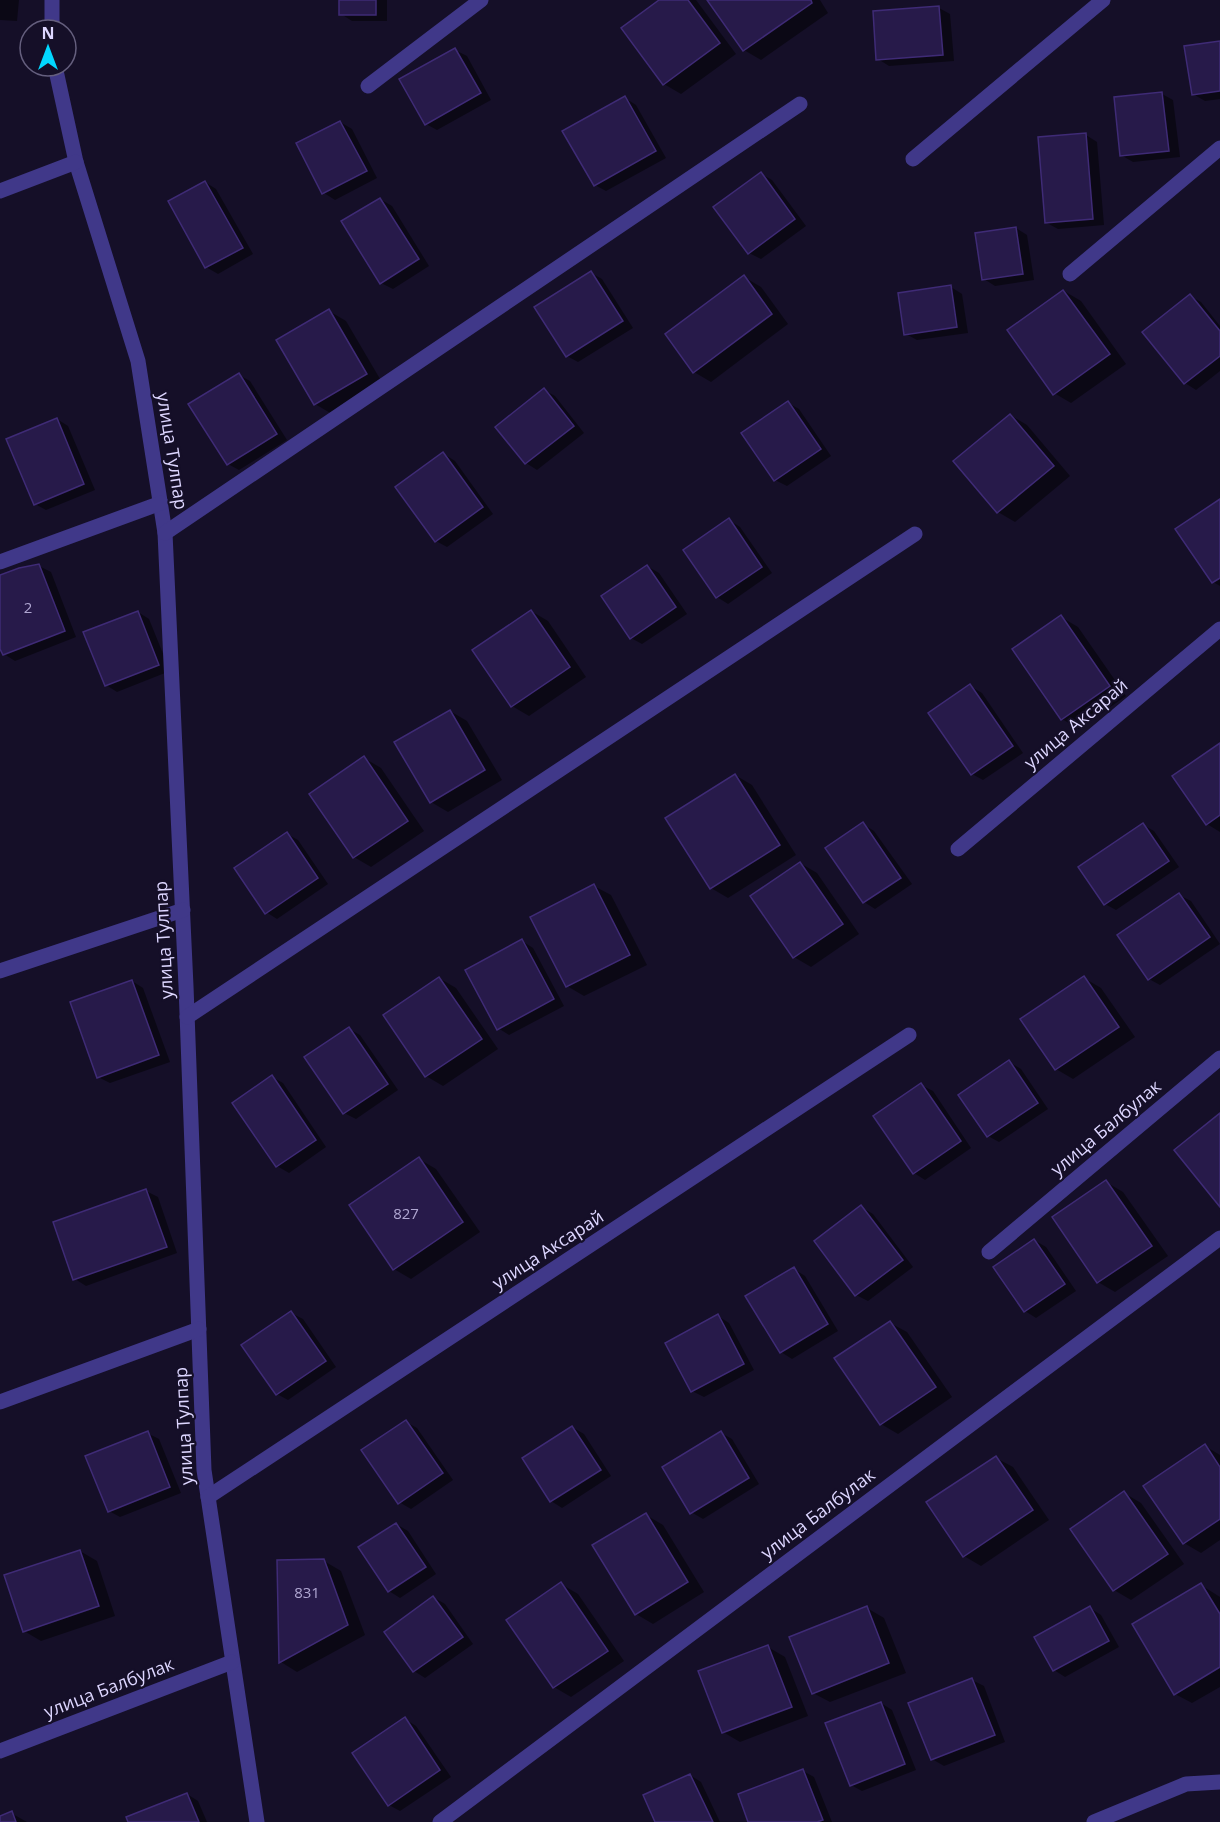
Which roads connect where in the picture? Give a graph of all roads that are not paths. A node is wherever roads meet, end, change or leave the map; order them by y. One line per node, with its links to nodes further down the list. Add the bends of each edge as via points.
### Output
1 (52, 0): 4 (street)
2 (481, 0): 6 (street)
3 (1103, 0): 9 (street)
4 (52, 18)
5 (58, 78): 10 (street, улица Тулпар)
6 (368, 86)
7 (800, 104): 14 (street)
8 (1220, 148): 12 (street)
9 (913, 159)
10 (76, 162): 11 (street); 13 (street, улица Тулпар, via 138,361)
11 (0, 191)
12 (1070, 274)
13 (160, 502): 14 (street, улица Тулпар); 16 (street)
14 (165, 533): 19 (street, улица Тулпар)
15 (915, 534): 21 (street)
16 (0, 562)
17 (1220, 629): 18 (street, улица Аксарай)
18 (958, 849)
19 (183, 910): 20 (street); 21 (street, улица Тулпар)
20 (0, 971)
21 (187, 1017): 26 (street, улица Тулпар)
22 (909, 1035): 28 (street, улица Аксарай)
23 (1220, 1058): 25 (street, улица Балбулак)
24 (1220, 1238): 33 (street, улица Балбулак)
25 (989, 1252)
26 (199, 1329): 27 (street); 28 (street, улица Тулпар)
27 (0, 1402)
28 (208, 1497): 29 (street, улица Тулпар)
29 (232, 1662): 30 (street, улица Балбулак); 32 (street, улица Тулпар)
30 (0, 1751)
31 (1220, 1782): 34 (street, via 1186,1784)
32 (257, 1822)
33 (440, 1822)
34 (1094, 1822)

